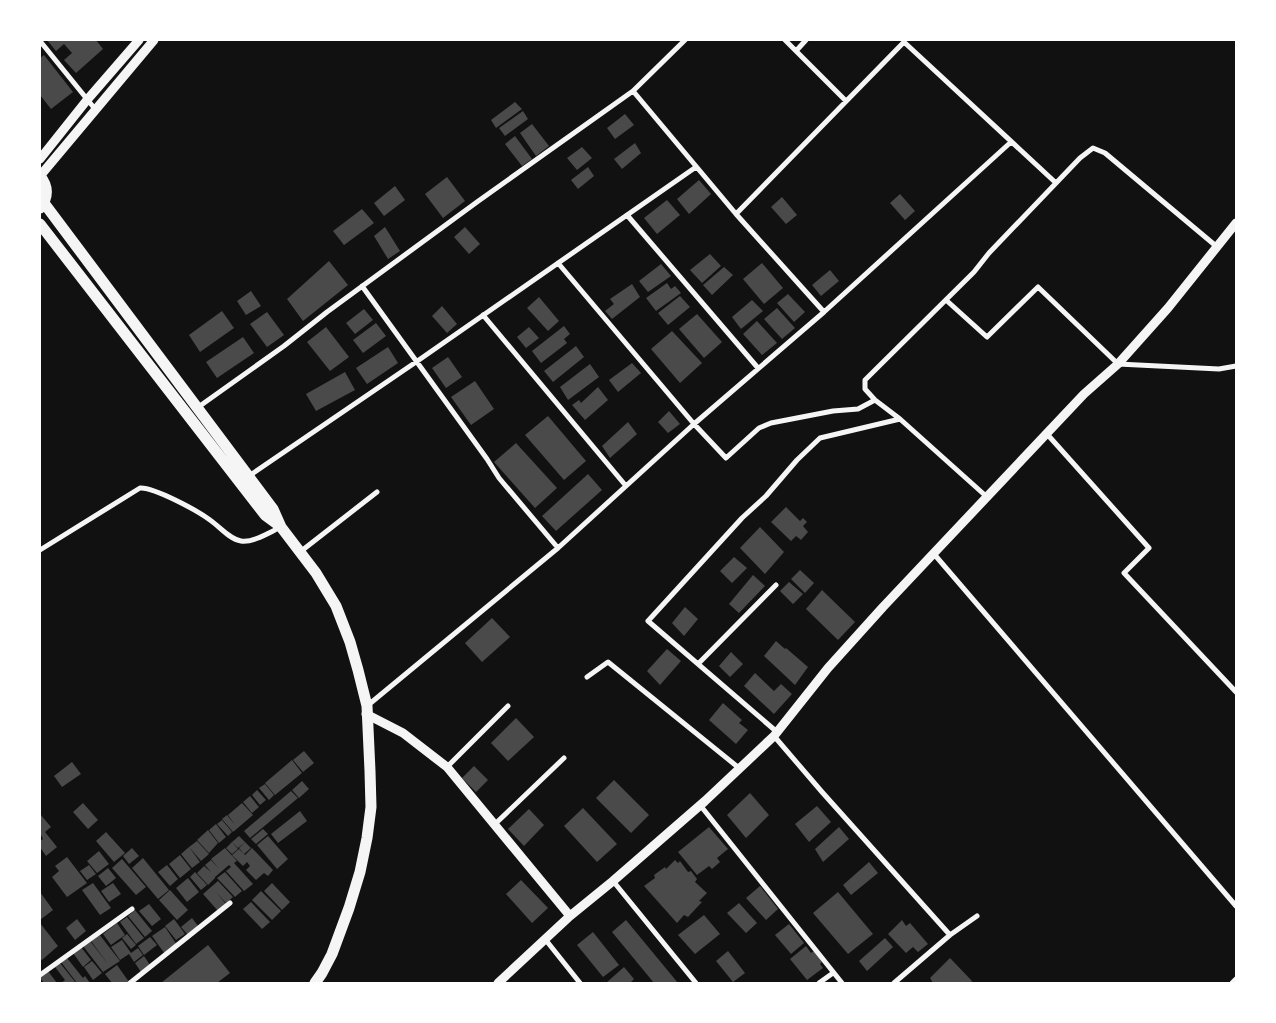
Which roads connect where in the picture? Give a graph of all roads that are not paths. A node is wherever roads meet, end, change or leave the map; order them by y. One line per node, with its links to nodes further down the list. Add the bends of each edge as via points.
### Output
1 (139, 40): 9 (street)
2 (154, 40): 11 (street)
3 (685, 40): 8 (street)
4 (785, 40): 7 (street)
5 (806, 40): 7 (street)
6 (40, 41): 9 (street)
7 (796, 52): 10 (street)
8 (633, 91): 14 (street); 24 (street)
9 (87, 100): 11 (street); 13 (street)
10 (846, 101): 12 (street, via 904,42); 18 (street)
11 (95, 110): 15 (street)
12 (1012, 142): 16 (street); 26 (street)
13 (40, 158)
14 (696, 166): 18 (street); 19 (street)
15 (40, 176): 17 (main road, via 47,189)
16 (1056, 183): 22 (street, via 1093,148 1105,153); 25 (street)
17 (42, 205): 33 (main road)
18 (736, 214): 26 (street)
19 (627, 215): 23 (street); 31 (street)
20 (1236, 223): 22 (street)
21 (40, 224): 33 (main road)
22 (1216, 246): 29 (street, via 1168,308)
23 (558, 263): 27 (street); 35 (street)
24 (362, 286): 28 (street); 33 (street)
25 (946, 300): 29 (street, via 987,337 1038,287); 32 (street, via 865,380 865,389)
26 (824, 312): 31 (street)
27 (483, 315): 28 (street); 38 (street)
28 (416, 362): 37 (street); 42 (street, via 498,478)
29 (1118, 364): 30 (street); 36 (street)
30 (1236, 366)
31 (758, 368): 35 (street)
32 (875, 400): 34 (street); 35 (street, via 858,409 770,423 759,428 726,458)
33 (193, 411): 37 (main road); 41 (main road, via 265,515)
34 (900, 419): 40 (street); 47 (street, via 820,438 648,621)
35 (694, 424): 38 (street)
36 (1046, 434): 40 (street); 49 (street, via 1149,548 1124,573)
37 (248, 476): 41 (main road, via 273,509)
38 (626, 486): 42 (street)
39 (377, 492): 44 (street)
40 (987, 497): 45 (street)
41 (281, 527): 43 (street, via 255,539 242,541 187,506 140,488); 44 (main road)
42 (558, 548): 51 (street)
43 (40, 550)
44 (300, 552): 51 (main road, via 338,612 350,642)
45 (934, 554): 52 (street, via 828,668); 60 (street)
46 (776, 585): 47 (street)
47 (698, 664): 52 (street)
48 (586, 677): 55 (street, via 608,662)
49 (1236, 692)
50 (508, 706): 54 (street)
51 (366, 710): 54 (street); 70 (main road, via 371,807 367,838 344,925)
52 (775, 734): 55 (street); 64 (street, via 822,792)
53 (564, 758): 57 (street)
54 (447, 767): 57 (street)
55 (739, 768): 56 (street)
56 (700, 805): 58 (street); 66 (street)
57 (494, 825): 62 (street)
58 (613, 881): 62 (street); 73 (street)
59 (230, 903): 69 (street)
60 (1235, 903)
61 (132, 909): 67 (street)
62 (570, 916): 65 (street)
63 (977, 916): 64 (street)
64 (950, 935): 76 (street)
65 (545, 939): 71 (street); 72 (street)
66 (833, 973): 74 (street); 75 (street)
67 (40, 975)
68 (1236, 979): 77 (street)
69 (130, 983)
70 (315, 983)
71 (498, 983)
72 (580, 983)
73 (696, 983)
74 (818, 983)
75 (842, 983)
76 (894, 983)
77 (1232, 983)

